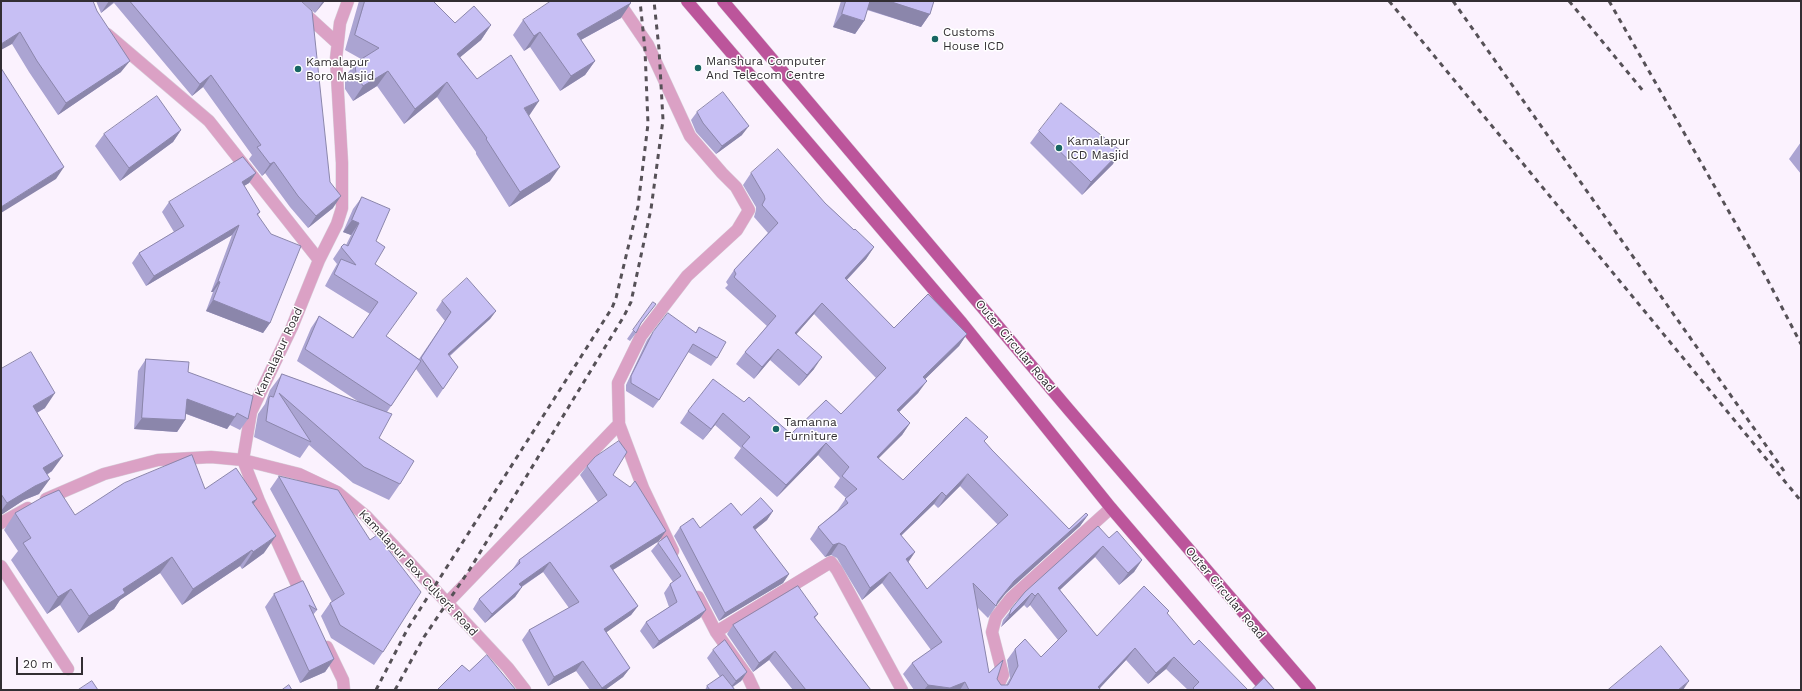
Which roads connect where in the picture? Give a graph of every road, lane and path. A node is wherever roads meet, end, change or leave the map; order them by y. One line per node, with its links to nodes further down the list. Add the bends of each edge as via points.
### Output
1 (291, 1): 7 (street)
2 (348, 1): 7 (street, Kamalapur Road, via 340,22)
3 (618, 1): 9 (street, via 648,45 690,136 736,187 749,210 737,230 687,276 641,336 618,384)
4 (687, 1): 11 (main road, via 962,323)
5 (723, 1): 27 (main road, Outer Circular Road)
6 (99, 27): 8 (street, via 209,121)
7 (337, 43): 8 (street, Kamalapur Road, via 342,208)
8 (319, 260): 10 (street, Kamalapur Road, via 292,327 251,412)
9 (619, 424): 13 (street, via 643,488); 16 (street)
10 (243, 460): 12 (street, Kamalapur Box Culvert Road, via 210,456 158,460 104,474 28,507); 16 (street, Kamalapur Box Culvert Road, via 299,474 337,492 366,516); 17 (street, Kamalapur Road, via 258,501)
11 (1111, 508): 25 (street, via 1011,598 996,617 992,632 1003,675); 26 (main road)
12 (1, 523)
13 (680, 564)
14 (1, 566): 20 (street)
15 (691, 584): 18 (street)
16 (447, 604): 22 (street, Kamalapur Box Culvert Road, via 508,668)
17 (309, 610)
18 (716, 632): 23 (street, via 748,677); 24 (street, via 831,562)
19 (322, 638): 21 (street, via 343,680)
20 (68, 669)
21 (344, 690)
22 (525, 690)
23 (754, 690)
24 (902, 690)
25 (996, 690)
26 (1267, 690)
27 (1310, 690)

